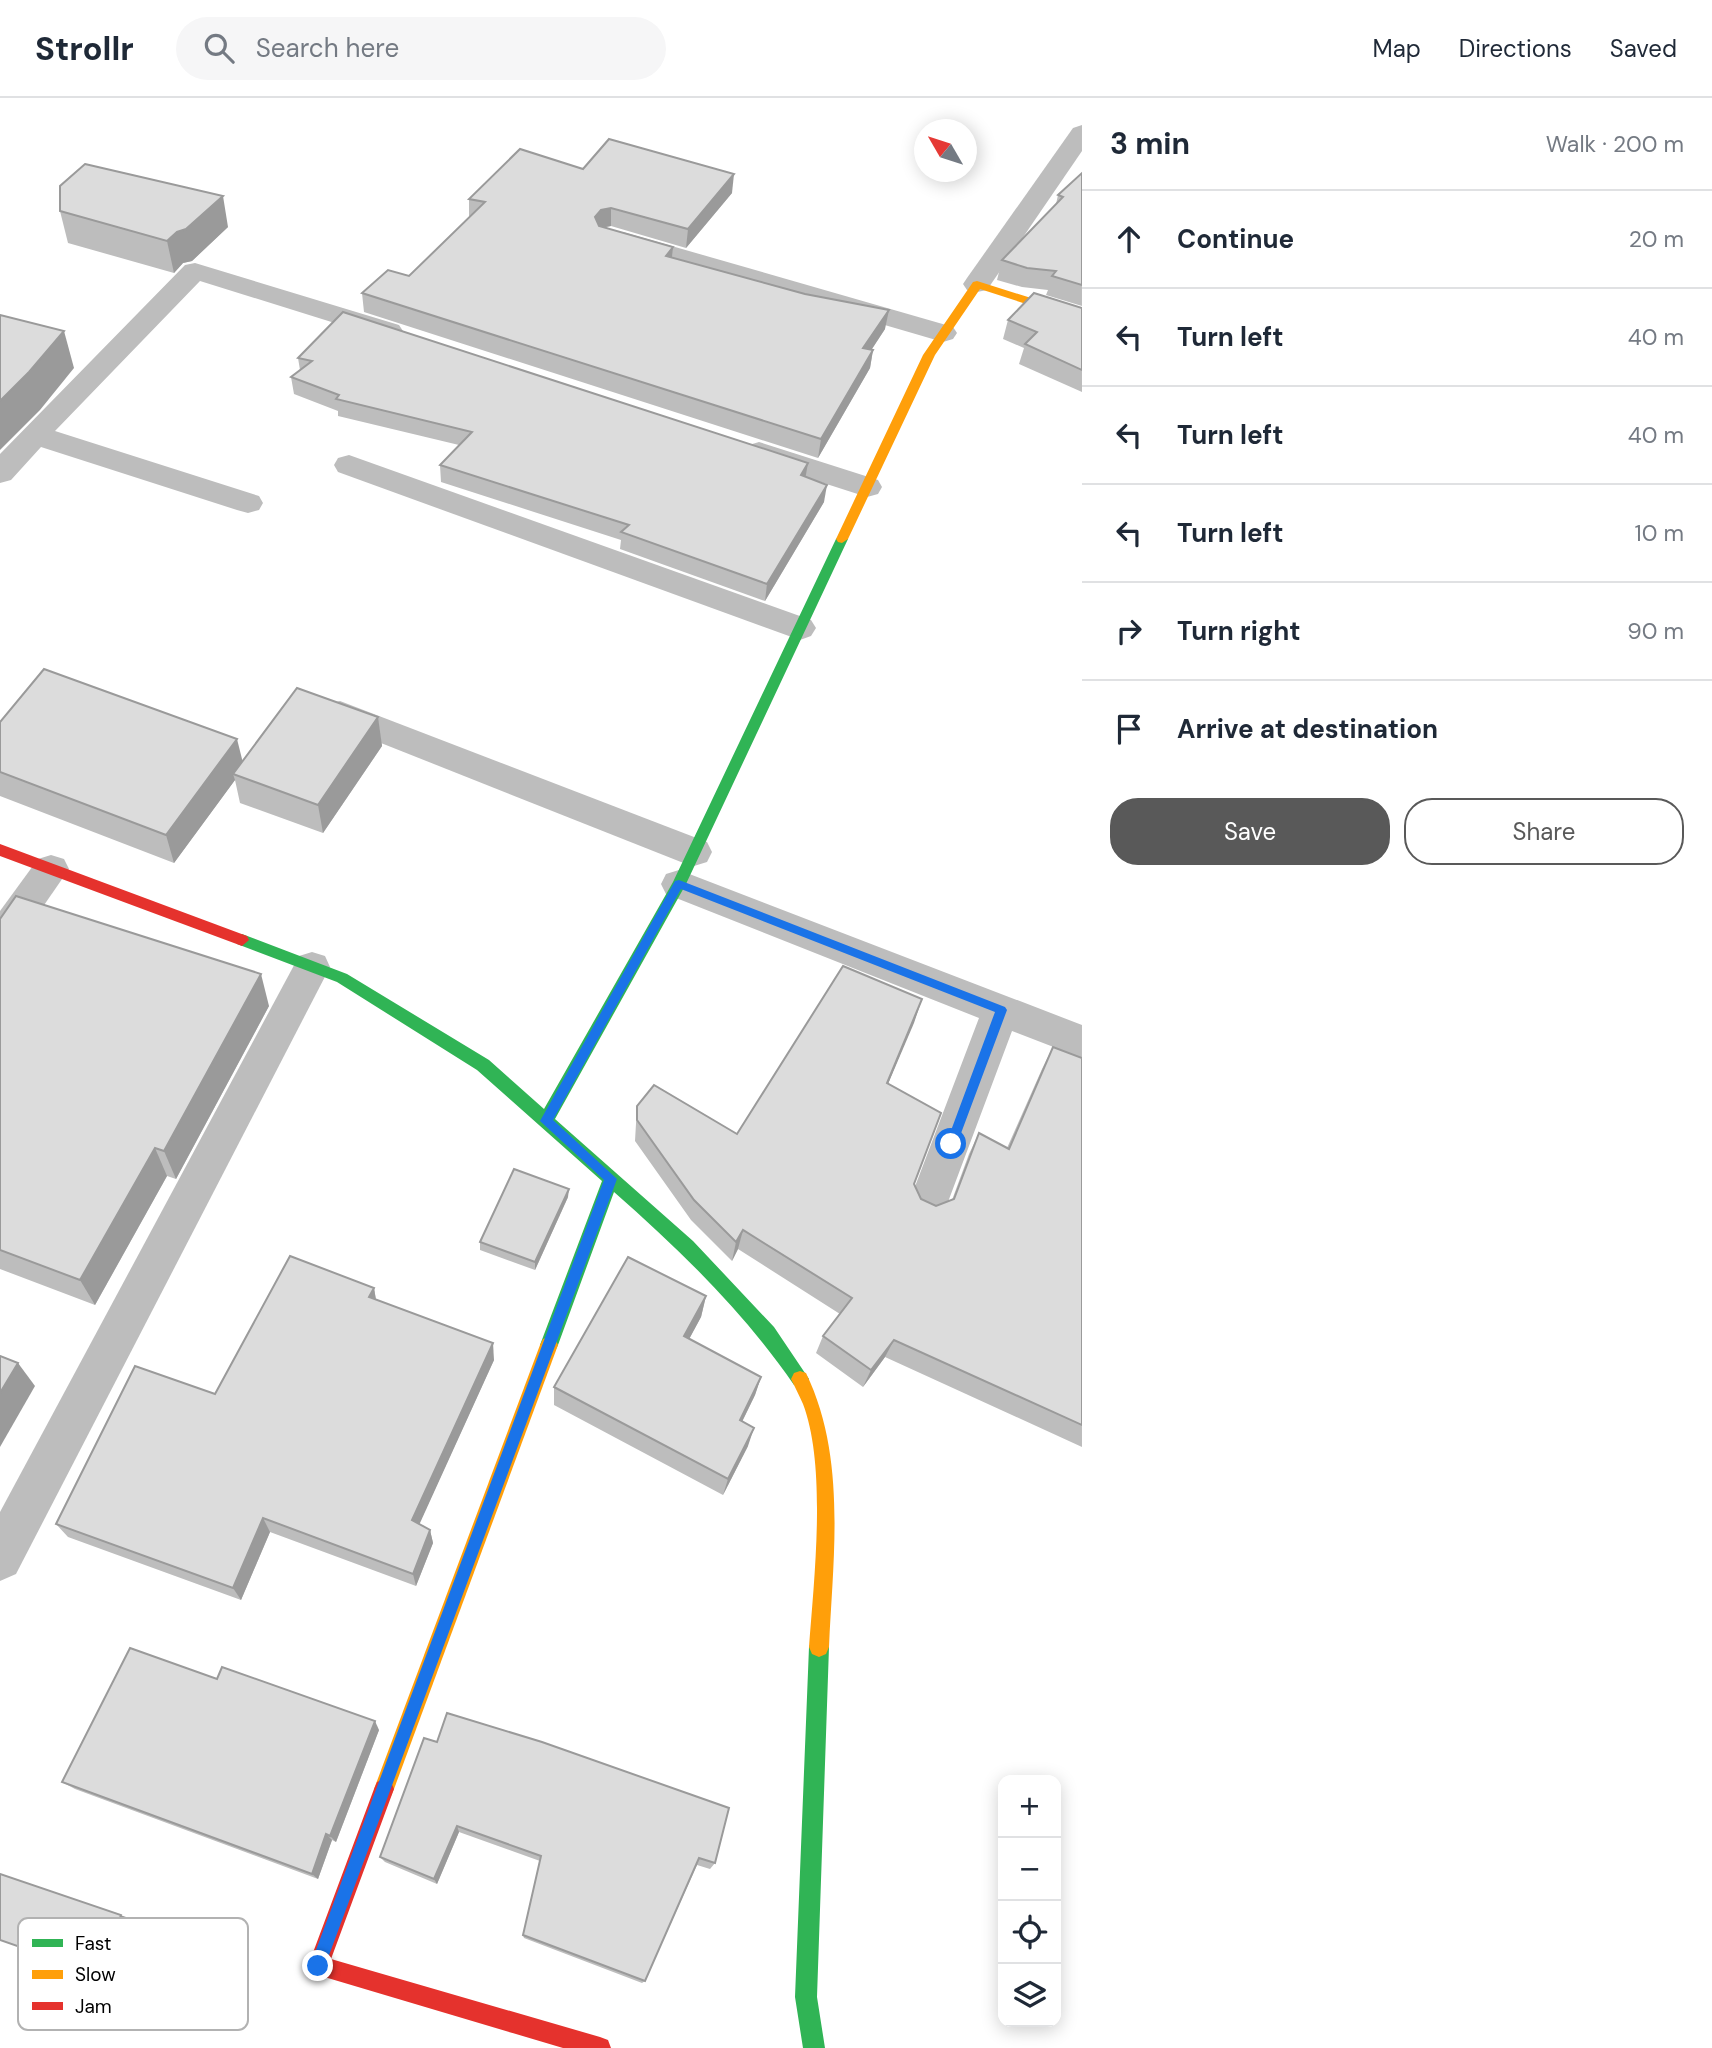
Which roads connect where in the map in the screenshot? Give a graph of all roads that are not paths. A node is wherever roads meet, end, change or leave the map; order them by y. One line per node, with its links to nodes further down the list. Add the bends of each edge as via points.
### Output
1 (1082, 133): 3 (street)
2 (610, 237): 5 (street)
3 (977, 284): 4 (street); 5 (street)
4 (1082, 318)
5 (943, 333): 11 (street)
6 (409, 338): 7 (street, via 195,271)
7 (35, 435): 10 (street); 12 (street)
8 (736, 444): 11 (street)
9 (349, 465): 13 (street)
10 (0, 473)
11 (867, 487): 13 (street)
12 (248, 503)
13 (800, 628): 16 (street)
14 (340, 713): 16 (street)
15 (0, 850): 17 (street)
16 (687, 868): 20 (street); 22 (street)
17 (51, 869): 18 (street); 19 (street)
18 (0, 939)
19 (312, 967): 22 (street, via 342,978 483,1065); 25 (street)
20 (1001, 1010): 21 (street); 24 (street)
21 (1082, 1042)
22 (546, 1121): 23 (street)
23 (611, 1179): 26 (street, via 318,1966); 28 (street, via 687,1247 768,1334 805,1387 818,1433 825,1496 806,1997)
24 (928, 1205)
25 (0, 1558)
26 (501, 2034): 27 (street)
27 (600, 2048)
28 (814, 2048)

